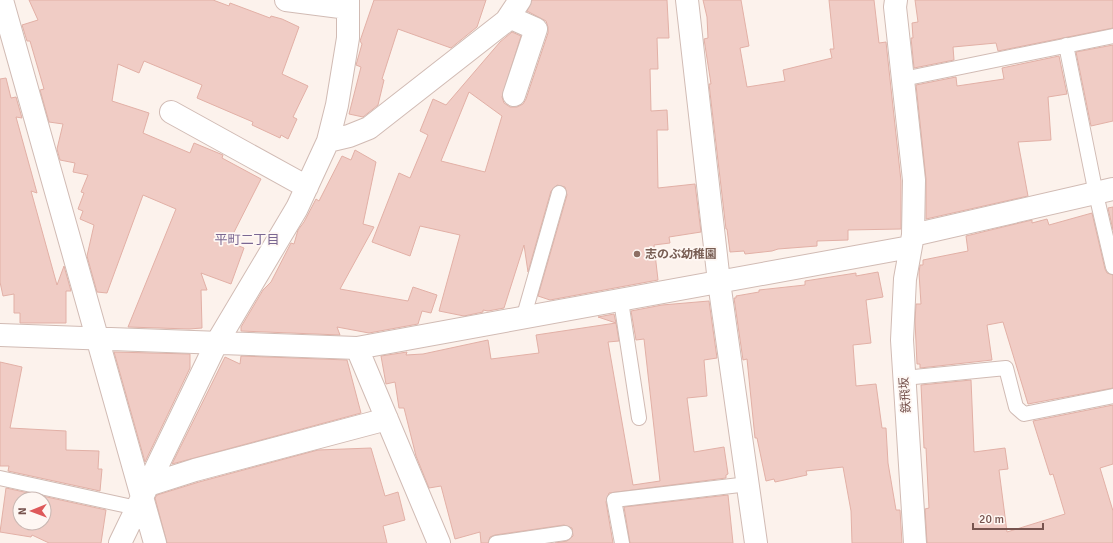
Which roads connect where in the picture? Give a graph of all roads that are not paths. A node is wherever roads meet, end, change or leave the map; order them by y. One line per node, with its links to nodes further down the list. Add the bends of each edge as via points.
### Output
1 (2, 0): 22 (street)
2 (286, 0): 5 (street)
3 (687, 0): 18 (street)
4 (896, 0): 9 (street, 鉄飛坂)
5 (348, 4): 12 (street, via 348,38)
6 (514, 8): 10 (street, via 536,29); 12 (street, via 369,128)
7 (1113, 36): 8 (lane)
8 (1066, 45): 9 (lane); 14 (lane)
9 (903, 79): 16 (street, 鉄飛坂, via 914,180)
10 (514, 95)
11 (171, 112): 13 (street)
12 (328, 141): 13 (street)
13 (307, 187): 23 (street)
14 (1104, 192): 16 (street); 17 (lane)
15 (559, 193): 20 (lane)
16 (912, 241): 18 (street); 25 (street, 鉄飛坂, via 906,279 902,340)
17 (1113, 267)
18 (719, 282): 19 (street); 30 (street)
19 (621, 301): 20 (street); 27 (lane)
20 (523, 318): 24 (street)
21 (0, 335): 22 (street)
22 (98, 339): 23 (street); 31 (street)
23 (216, 344): 24 (street); 31 (street)
24 (357, 348): 28 (street)
25 (904, 378): 26 (lane, via 1006,368 1016,407 1024,414); 39 (street, 鉄飛坂)
26 (1113, 396)
27 (639, 418)
28 (387, 419): 31 (street, via 195,470); 35 (street)
29 (0, 478): 31 (lane)
30 (748, 484): 37 (lane, via 614,500); 38 (street)
31 (142, 497): 33 (street); 34 (street)
32 (565, 533): 36 (lane)
33 (120, 543)
34 (155, 543)
35 (439, 543)
36 (496, 543)
37 (622, 543)
38 (756, 543)
39 (915, 543)

